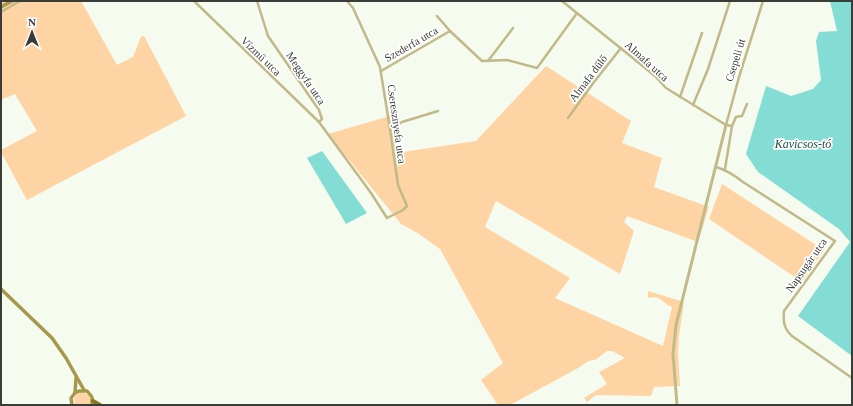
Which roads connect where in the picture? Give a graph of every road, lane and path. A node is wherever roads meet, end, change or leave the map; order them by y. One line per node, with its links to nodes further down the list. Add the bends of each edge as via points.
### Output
1 (12, 1): 9 (main road)
2 (20, 1): 10 (street)
3 (194, 1): 24 (street, Vízmű utca)
4 (257, 1): 24 (street, Meggyfa utca, via 268,36 319,110 322,119)
5 (347, 1): 18 (street, Cseresznyefa utca, via 353,8)
6 (562, 1): 11 (street, Almafa utca)
7 (730, 1): 21 (street, via 708,69)
8 (764, 1): 25 (street, Csepeli út)
9 (1, 7)
10 (1, 12)
11 (577, 14): 16 (street, Almafa utca); 17 (street, via 537,68 507,60)
12 (437, 16): 14 (street)
13 (513, 28): 17 (street)
14 (450, 31): 17 (street, Szederfa utca, via 478,58); 18 (street, Szederfa utca)
15 (702, 33): 19 (street)
16 (621, 48): 19 (street, Almafa utca, via 655,76 662,86); 23 (street, Almafa dűlő)
17 (488, 61)
18 (381, 71): 27 (street, Cseresznyefa utca)
19 (680, 97): 21 (street, Almafa utca)
20 (747, 104): 26 (street, via 742,116 736,117)
21 (693, 105): 25 (street, Almafa utca)
22 (438, 111): 27 (street, via 402,122)
23 (568, 118)
24 (319, 122): 30 (street, Meggyfa utca, via 387,218)
25 (726, 125): 26 (street); 28 (street)
26 (732, 126): 29 (street)
27 (390, 129): 30 (street, Cseresznyefa utca, via 398,185)
28 (716, 167): 29 (street, Napsugár utca); 39 (street, via 676,325 673,354)
29 (725, 169): 33 (street, Napsugár utca, via 835,241 784,311 784,322 792,336)
30 (406, 207)
31 (1, 289): 32 (main road, via 52,338)
32 (76, 377): 34 (main road); 35 (main road)
33 (852, 378)
34 (84, 390): 35 (main road); 36 (main road, via 90,394)
35 (75, 393): 37 (main road)
36 (93, 403): 38 (highway)
37 (72, 405)
38 (100, 405)
39 (676, 405)

